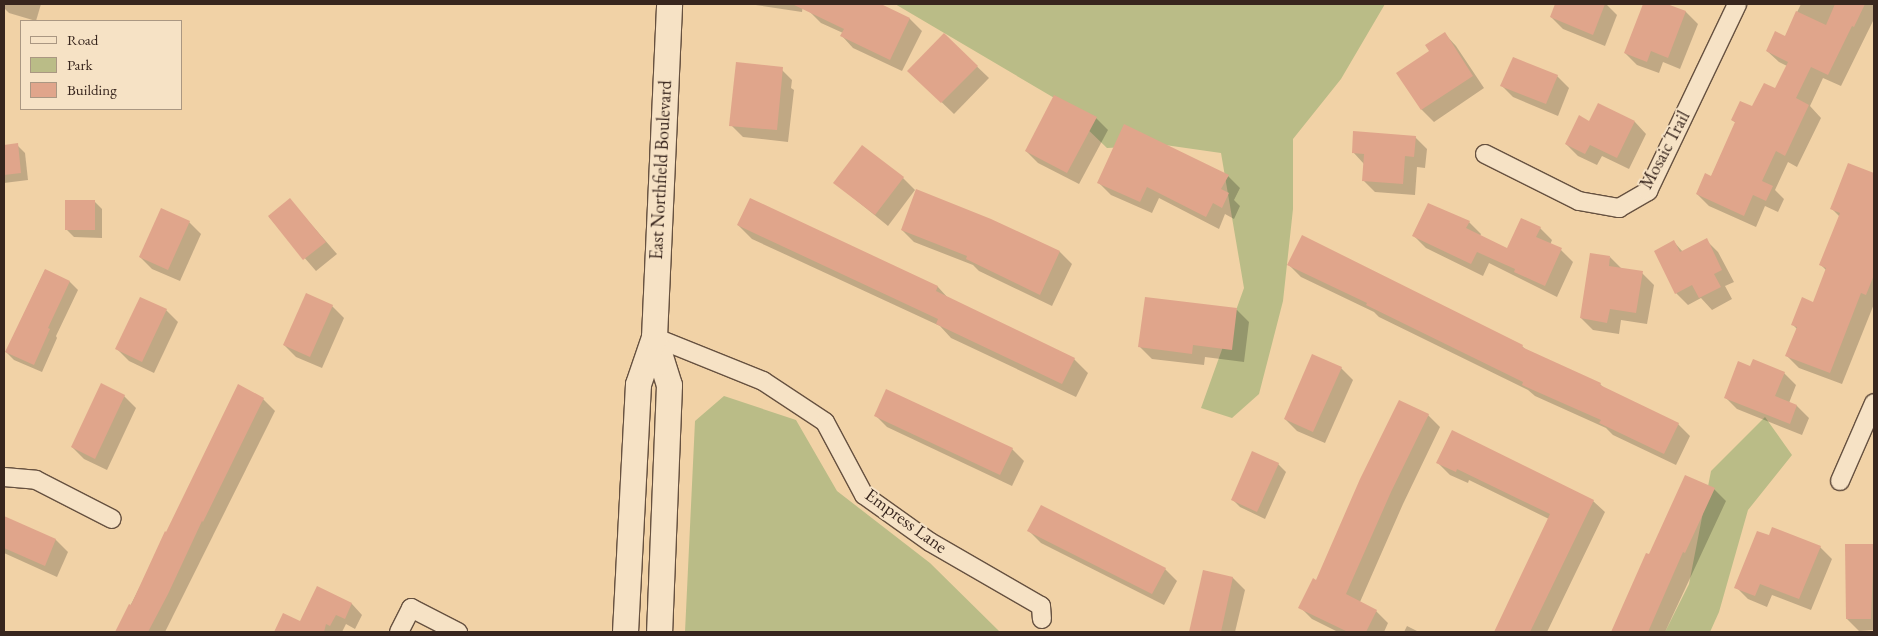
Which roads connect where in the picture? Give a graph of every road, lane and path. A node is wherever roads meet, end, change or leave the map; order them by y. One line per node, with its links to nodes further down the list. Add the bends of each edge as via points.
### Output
1 (669, 4): 4 (main road, East Northfield Boulevard)
2 (1737, 4): 3 (street, Mosaic Trail, via 1648,191 1619,208 1579,201)
3 (1485, 154)
4 (654, 337): 9 (street, Empress Lane, via 763,381 825,422 864,495 930,542 1041,606); 12 (main road, East Northfield Boulevard, via 638,384); 13 (main road, East Northfield Boulevard, via 669,386)
5 (1874, 403): 7 (street)
6 (4, 477): 8 (street, via 36,480)
7 (1840, 481)
8 (112, 519)
9 (1042, 619)
10 (399, 632): 11 (street, via 411,608)
11 (458, 632)
12 (624, 632)
13 (659, 632)

